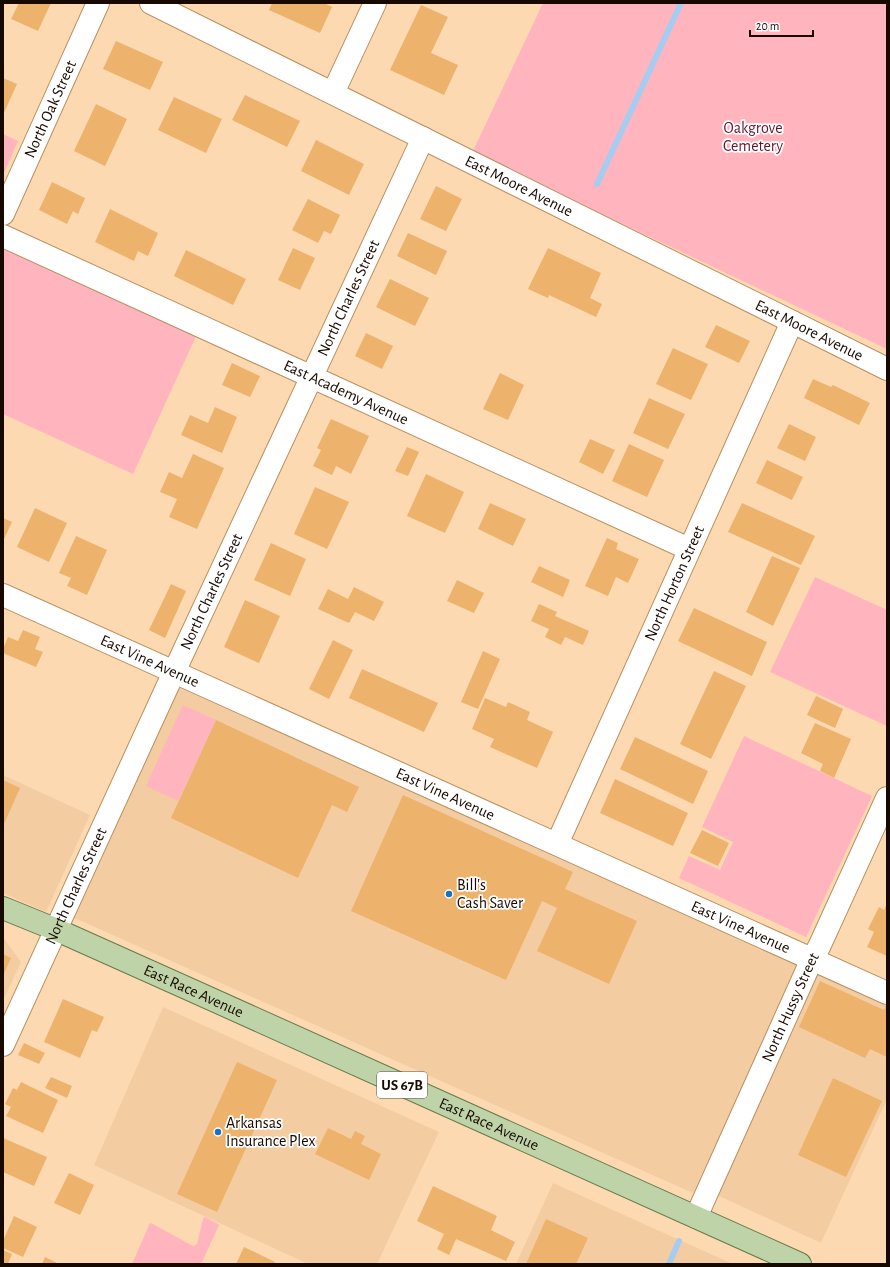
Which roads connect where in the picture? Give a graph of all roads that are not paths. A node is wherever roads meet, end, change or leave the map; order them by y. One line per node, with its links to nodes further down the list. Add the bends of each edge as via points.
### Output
1 (98, 3): 6 (street, North Oak Street)
2 (151, 3): 4 (street, East Moore Avenue)
3 (376, 3): 4 (street)
4 (333, 93): 5 (street, East Moore Avenue)
5 (423, 138): 8 (street, East Moore Avenue); 10 (street, North Charles Street)
6 (3, 214)
7 (3, 236): 10 (street, East Academy Avenue)
8 (792, 322): 9 (street, East Moore Avenue); 11 (street, North Horton Street)
9 (887, 369)
10 (312, 377): 11 (street, East Academy Avenue); 13 (street, North Charles Street)
11 (689, 549): 15 (street, North Horton Street)
12 (3, 595): 13 (street, East Vine Avenue)
13 (174, 672): 15 (street, East Vine Avenue); 17 (street, North Charles Street)
14 (887, 798): 18 (street, North Hussy Street)
15 (556, 844): 18 (street, East Vine Avenue)
16 (3, 908): 17 (main road, East Race Avenue / US 67B)
17 (57, 930): 20 (street, North Charles Street); 21 (main road, East Race Avenue / US 67B)
18 (812, 959): 19 (street, East Vine Avenue); 21 (street, North Hussy Street)
19 (887, 993)
20 (3, 1046)
21 (696, 1218): 22 (main road, East Race Avenue / US 67B)
22 (800, 1264)

